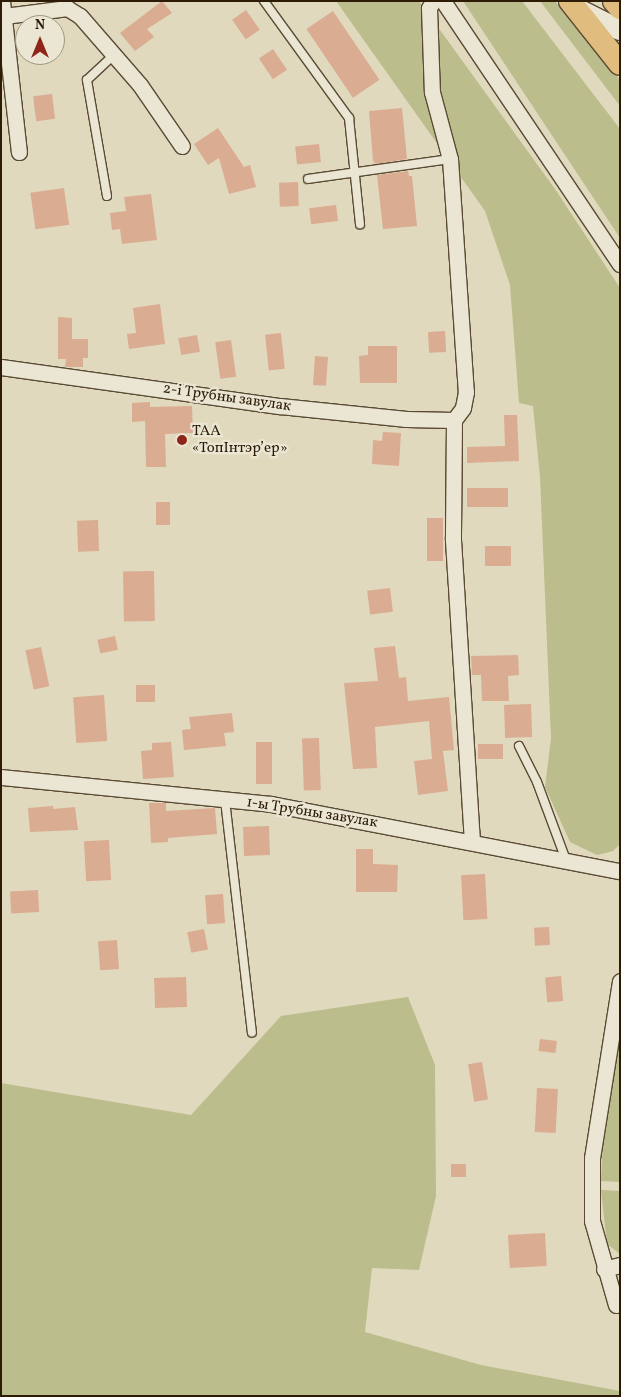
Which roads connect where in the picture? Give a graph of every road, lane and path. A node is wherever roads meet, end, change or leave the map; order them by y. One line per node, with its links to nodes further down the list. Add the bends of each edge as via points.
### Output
1 (264, 1): 15 (lane, via 350,118)
2 (433, 1): 14 (street, via 429,8 432,92)
3 (443, 1): 19 (street)
4 (614, 1): 6 (main road)
5 (573, 5): 8 (main road); 11 (main road)
6 (620, 8)
7 (3, 9): 9 (street); 10 (street, via 67,8 80,16)
8 (620, 30)
9 (4, 42): 13 (street)
10 (113, 56): 12 (street, via 140,85); 17 (lane, via 87,80)
11 (620, 64)
12 (182, 146)
13 (19, 152)
14 (450, 159): 15 (lane); 21 (street, via 466,392 463,408)
15 (356, 174): 16 (lane); 18 (lane)
16 (308, 179)
17 (107, 196)
18 (360, 224)
19 (620, 264)
20 (1, 368): 21 (street, 2-і Трубны завулак, via 280,406 406,419)
21 (454, 420): 25 (street, via 453,540)
22 (519, 746): 26 (lane, via 537,782)
23 (1, 777): 24 (street, 1-ы Трубны завулак)
24 (226, 800): 25 (street, 1-ы Трубны завулак, via 271,804); 29 (lane)
25 (472, 840): 26 (street, 1-ы Трубны завулак)
26 (566, 860): 27 (street, 1-ы Трубны завулак)
27 (620, 871)
28 (620, 981): 31 (street, via 592,1158 592,1221)
29 (252, 1032)
30 (620, 1265): 31 (street)
31 (604, 1269): 32 (street)
32 (616, 1305)

